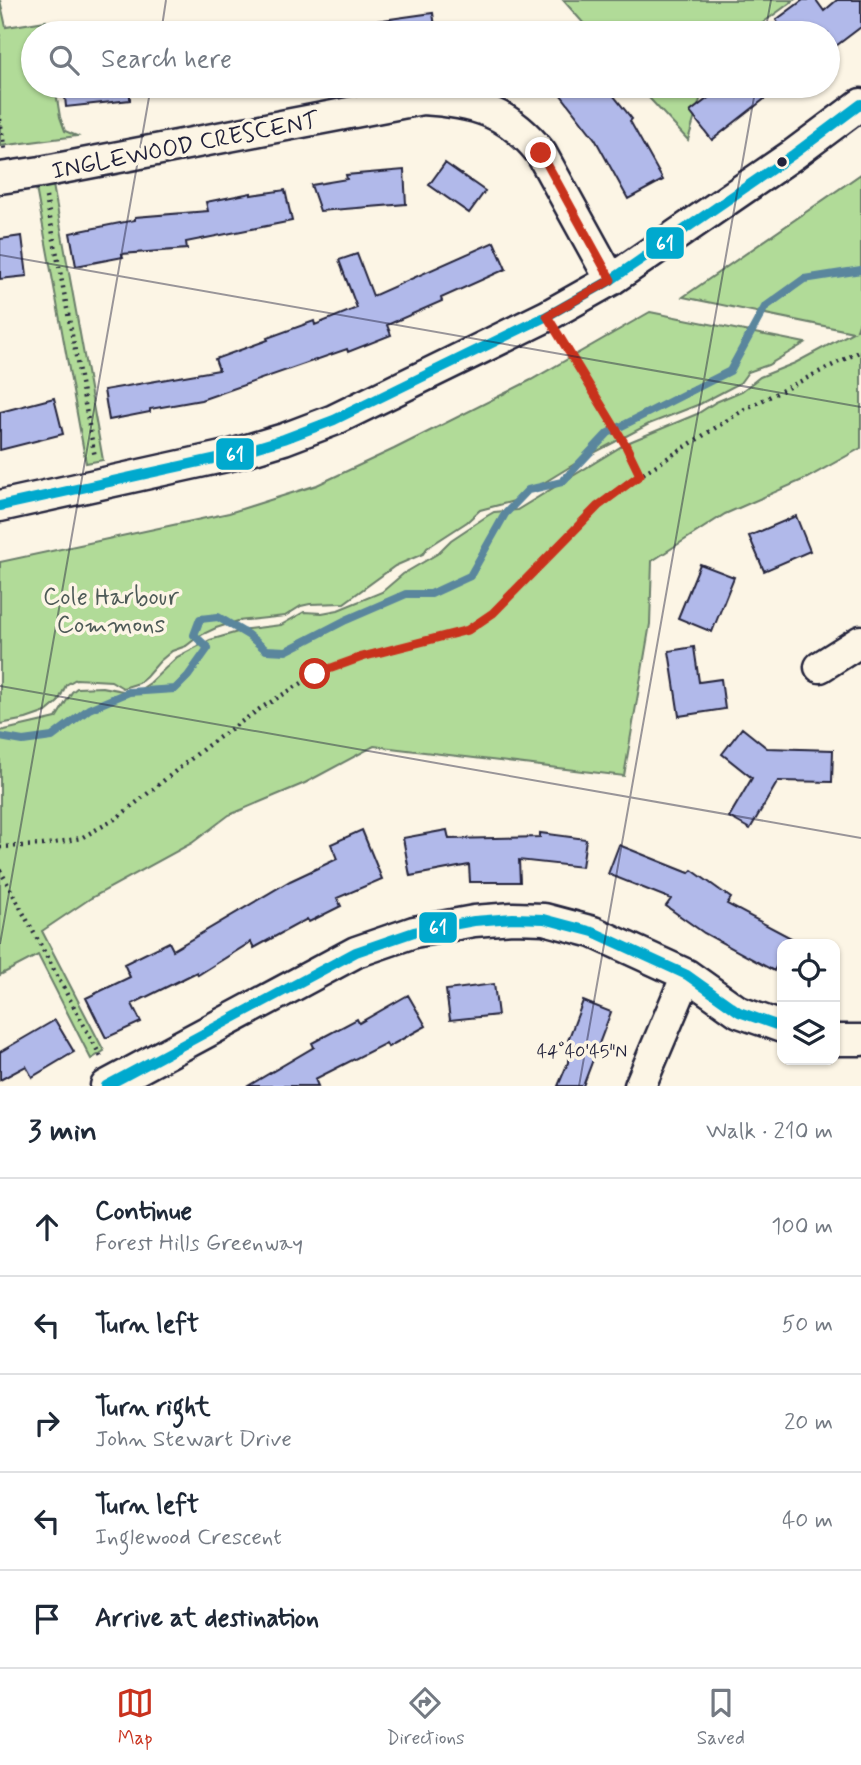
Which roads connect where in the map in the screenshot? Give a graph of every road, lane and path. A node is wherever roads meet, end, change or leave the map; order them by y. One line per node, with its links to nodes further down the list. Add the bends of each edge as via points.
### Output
1 (861, 104): 4 (street)
2 (41, 173): 3 (street, INGLEWOOD CRESCENT); 4 (street, INGLEWOOD CRESCENT, via 422,99 453,101 495,113 527,135); 8 (path)
3 (0, 178)
4 (611, 280): 5 (street)
5 (547, 316): 7 (path); 8 (street, via 334,420 284,439)
6 (861, 351): 7 (path, via 744,409)
7 (640, 475): 12 (path, via 598,506 493,613 468,630 315,674 207,746 117,818 81,838)
8 (100, 483): 9 (street)
9 (0, 506)
10 (861, 641): 11 (street)
11 (820, 667)
12 (0, 847)
13 (0, 870): 18 (path)
14 (687, 975): 15 (street, via 739,1012); 18 (street, via 593,932 552,921 513,918 434,928 338,961); 19 (street)
15 (777, 1025)
16 (840, 1040): 17 (street)
17 (861, 1040)
18 (112, 1085)
19 (640, 1086)

